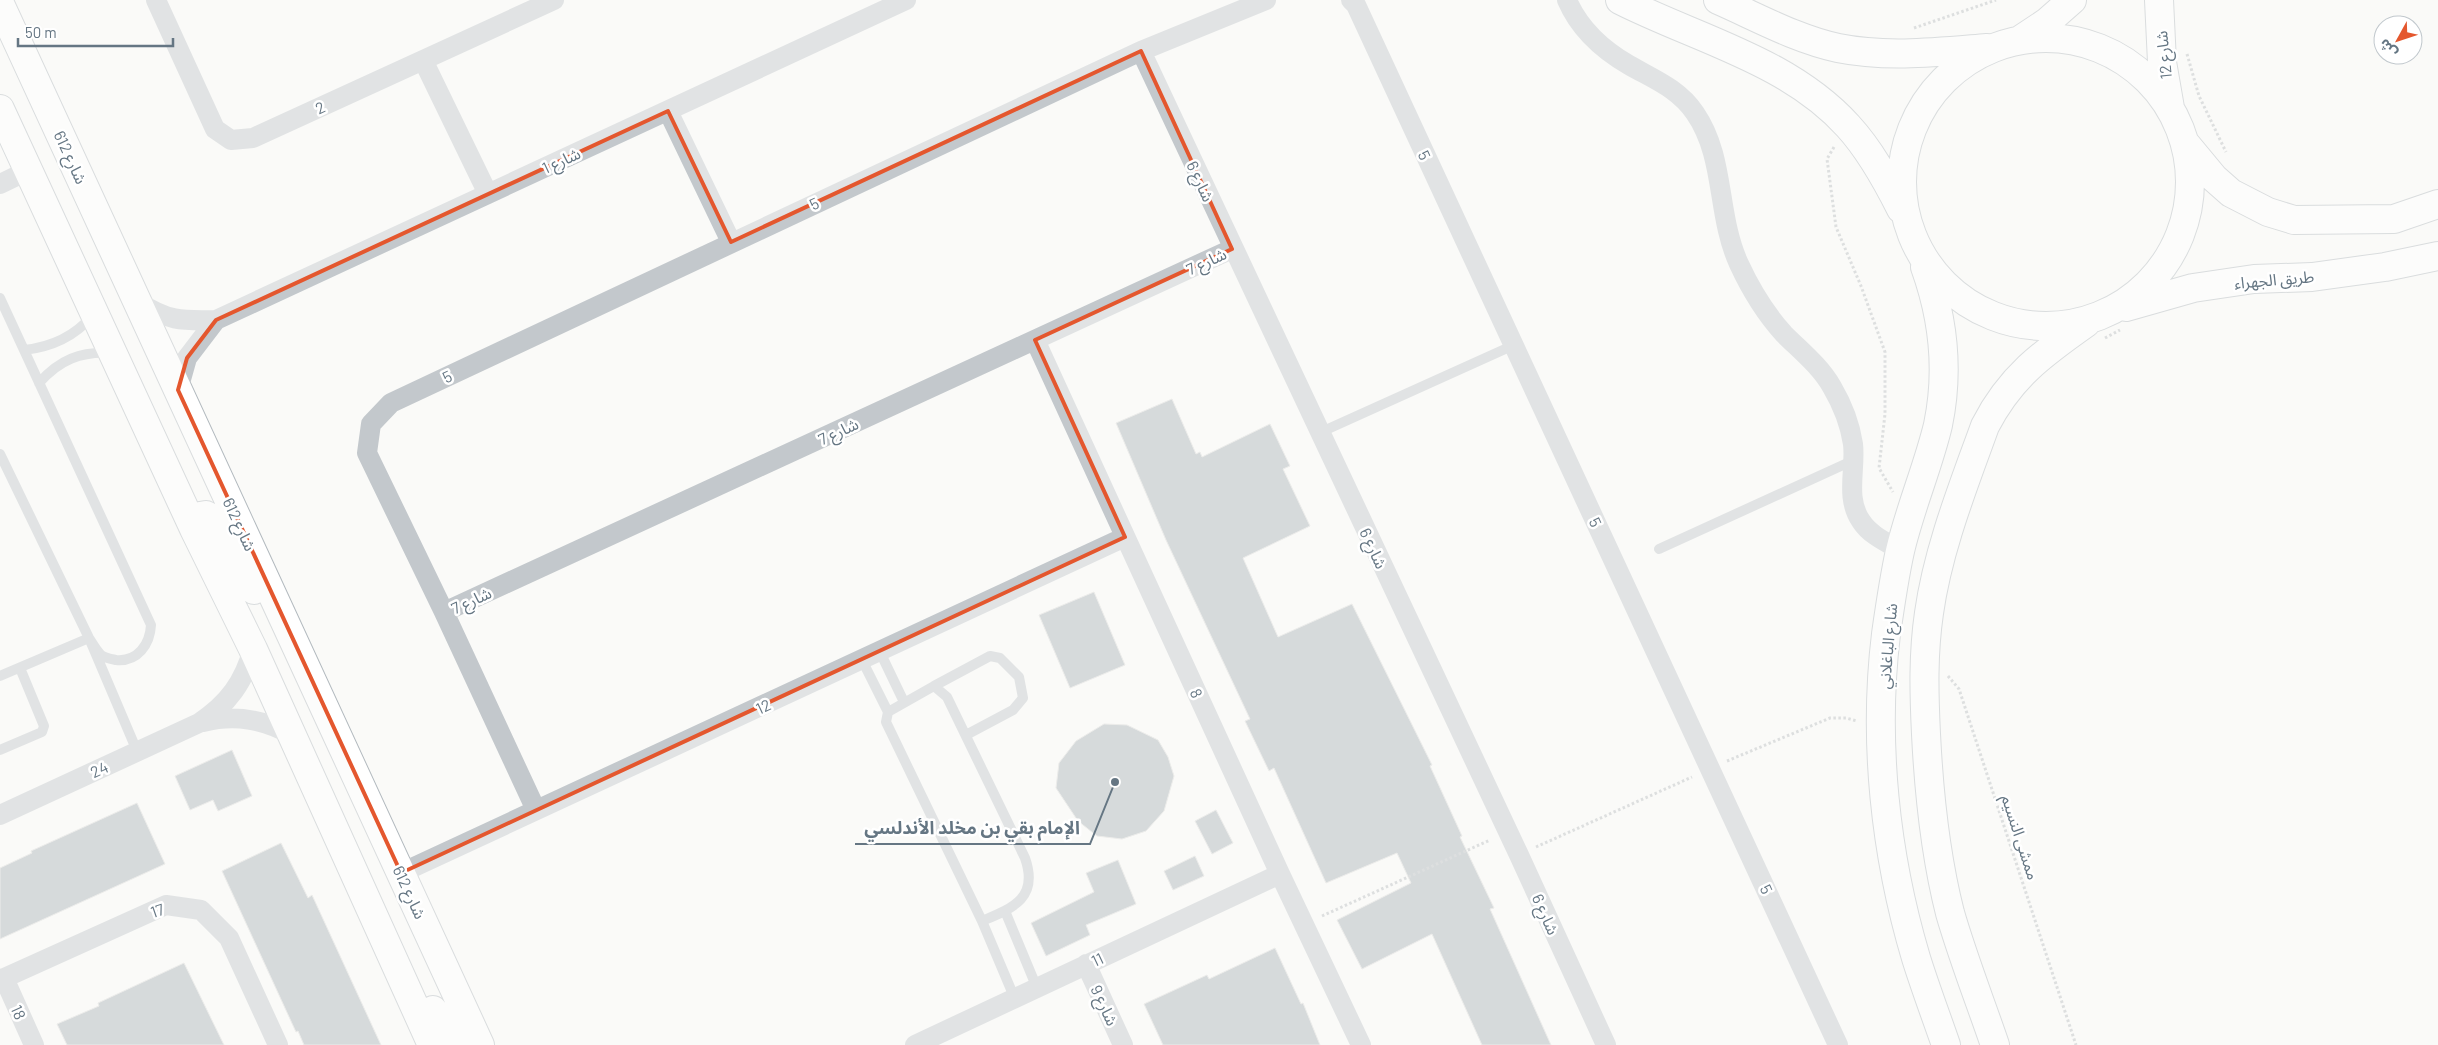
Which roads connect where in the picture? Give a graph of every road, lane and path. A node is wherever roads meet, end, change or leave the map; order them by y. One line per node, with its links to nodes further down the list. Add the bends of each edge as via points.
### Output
1 (156, 0): 19 (street, 2, via 215,129 231,140 253,138)
2 (554, 0): 19 (street, 2)
3 (906, 0): 23 (street, شارع 1)
4 (1266, 0): 18 (street, 5)
5 (1351, 0): 41 (street, 5)
6 (1567, 0): 49 (street, via 1595,40 1628,65 1673,88 1695,112 1715,156 1723,215 1738,262 1766,312 1832,386 1848,423)
7 (1620, 0): 24 (street, via 1787,76 1820,99)
8 (1718, 0): 16 (street, via 1807,39 1847,49 1902,53)
9 (1996, 0): 13 (path)
10 (2072, 0): 15 (street)
11 (2159, 0): 22 (street, شارع 12, via 2162,62)
12 (0, 4): 20 (street, شارع 612)
13 (1912, 28)
14 (0, 33): 20 (street, via 8,50)
15 (2019, 40): 16 (street); 22 (street, via 2058,39 2105,51 2152,85)
16 (1993, 48): 31 (street, via 1948,76 1916,120 1906,146 1902,172 1903,199)
17 (2186, 48): 26 (path, via 2200,96)
18 (1141, 51): 32 (street, 5); 33 (street, شارع 6)
19 (423, 60): 29 (street)
20 (36, 81): 36 (street, شارع 612)
21 (0, 109): 27 (street)
22 (2170, 109): 25 (street)
23 (668, 111): 29 (street, شارع 1); 32 (street)
24 (1848, 126): 31 (street, via 1872,156); 50 (path, via 1827,159 1836,227 1885,352 1885,414 1879,468)
25 (2184, 143): 30 (street, via 2203,167 2232,193 2260,208 2294,220 2394,219); 39 (street, via 2190,171 2189,199 2180,235 2156,276)
26 (2229, 160)
27 (29, 170): 28 (street); 37 (street)
28 (0, 184)
29 (488, 194): 38 (street, شارع 1)
30 (2438, 204)
31 (1914, 238): 39 (street, طريق الجهراء, via 1933,270 1950,289 1992,316 2042,326); 50 (street, شارع الباغلاني, via 1934,292 1942,336 1943,380 1938,424)
32 (731, 242): 46 (street, 5, via 390,403)
33 (1232, 249): 40 (street, شارع 7); 47 (street, شارع 6)
34 (2438, 256): 39 (street, طريق الجهراء, via 2312,277 2254,279 2193,288)
35 (0, 298): 42 (lane)
36 (137, 301): 38 (street, شارع 1, via 178,321); 45 (street, شارع 612)
37 (95, 314): 42 (lane, via 64,340); 43 (street)
38 (216, 320): 45 (street, شارع 1, via 187,358)
39 (2108, 324): 94 (street, via 2035,360 1995,408 1985,426 1943,548 1929,613 1924,704 1935,842 1950,913)
40 (1035, 340): 52 (street, 8); 55 (street, شارع 7)
41 (1514, 345): 47 (lane); 92 (street, 5)
42 (24, 350): 44 (lane)
43 (113, 353): 44 (lane, via 85,353 72,357 48,372); 51 (street)
44 (39, 382): 56 (lane, via 151,625 151,634 143,650 128,659 102,656)
45 (178, 390): 57 (street, شارع 612)
46 (372, 424): 55 (street, شارع 7, via 367,453)
47 (1319, 432): 73 (street, شارع 6)
48 (0, 454): 56 (lane)
49 (1854, 460): 53 (lane); 54 (street, via 1852,500 1857,515 1868,530)
50 (1909, 519): 54 (street, شارع الباغلاني)
51 (194, 529): 57 (street, via 200,516 211,518 260,601); 58 (street)
52 (1125, 537): 59 (street, 12); 75 (street, 8)
53 (1659, 549)
54 (1900, 550): 93 (street, شارع الباغلاني, via 1882,684 1886,805 1904,914)
55 (444, 612): 71 (street, شارع 7)
56 (89, 638): 60 (lane); 70 (lane)
57 (296, 645): 74 (street, شارع 612)
58 (253, 648): 66 (street, 24, via 243,678 234,692); 67 (street)
59 (871, 656): 64 (lane); 65 (lane); 71 (street, 12)
60 (20, 668): 62 (lane); 69 (lane, via 44,726 42,732)
61 (1948, 675): 95 (path, ممشى النسيم, via 1959,690)
62 (0, 676)
63 (934, 686): 64 (lane); 68 (lane, via 947,697); 68 (lane, via 990,656 1000,658 1020,677 1023,698 1013,710)
64 (904, 702): 65 (lane)
65 (888, 712): 78 (lane, via 886,722)
66 (199, 723): 67 (street, 24, via 246,718); 70 (street, 24)
67 (292, 735): 76 (street)
68 (966, 735): 77 (lane, via 1031,874 1021,900)
69 (0, 750)
70 (137, 752): 72 (street, 24)
71 (536, 810): 74 (street, 12)
72 (0, 815)
73 (1508, 832): 79 (path); 91 (street, شارع 6)
74 (401, 873): 84 (street, شارع 612)
75 (1280, 874): 79 (street, 8); 80 (street, 11)
76 (369, 907): 84 (street, via 449,1038); 87 (street)
77 (1005, 911): 78 (lane); 82 (lane)
78 (982, 921): 83 (lane)
79 (1304, 924): 90 (street, 8)
80 (1086, 964): 82 (street, 11); 89 (street, شارع 9)
81 (2, 979): 85 (street, 18); 86 (street, 17, via 166,905 201,910 229,938)
82 (1038, 988): 83 (street, 11)
83 (1015, 999): 88 (street, 11)
84 (469, 1041)
85 (34, 1045)
86 (278, 1045)
87 (432, 1045)
88 (914, 1045)
89 (1124, 1045)
90 (1361, 1045)
91 (1606, 1045)
92 (1838, 1045)
93 (1946, 1045)
94 (1995, 1045)
95 (2076, 1045)

